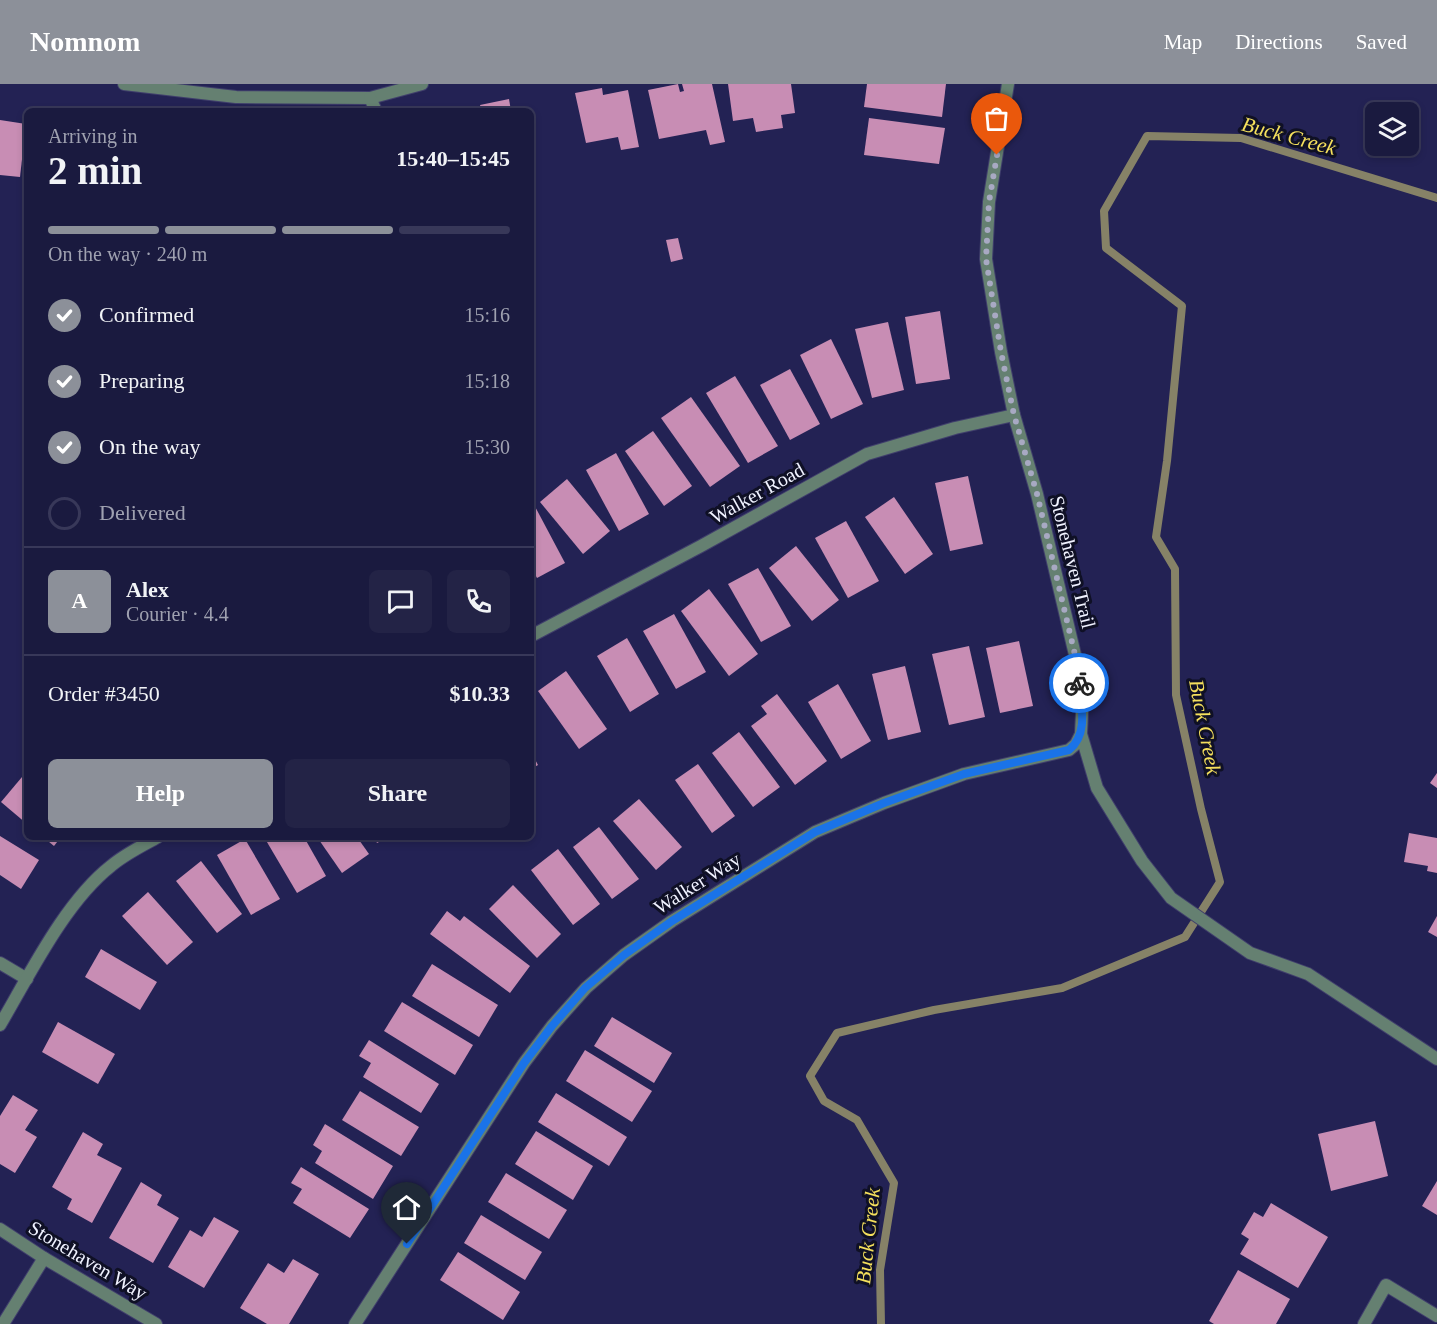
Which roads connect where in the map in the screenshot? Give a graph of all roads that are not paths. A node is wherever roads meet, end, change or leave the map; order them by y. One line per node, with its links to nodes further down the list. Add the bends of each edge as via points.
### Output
1 (124, 84): 4 (street, via 236,98)
2 (422, 84): 4 (street)
3 (1008, 84): 6 (street, Stonehaven Trail, via 989,202 986,259)
4 (370, 98): 5 (street)
5 (375, 108)
6 (1014, 415): 7 (street, Walker Road, via 867,454); 8 (street, Stonehaven Trail, via 1076,659)
7 (534, 634)
8 (1081, 734): 13 (street, Stonehaven Trail, via 1098,788 1142,861 1171,898 1250,952 1308,974); 19 (street, Walker Way, via 1069,750 964,774 815,832 624,955 585,988 524,1063)
9 (153, 840): 11 (street, via 110,866 90,885)
10 (0, 963): 11 (street)
11 (27, 979): 12 (street)
12 (0, 1025)
13 (1437, 1059)
14 (0, 1229): 15 (street, Stonehaven Way)
15 (44, 1258): 17 (street); 18 (street, Stonehaven Way)
16 (1437, 1316): 20 (street, via 1386,1286)
17 (3, 1324)
18 (156, 1324)
19 (355, 1324)
20 (1364, 1324)

